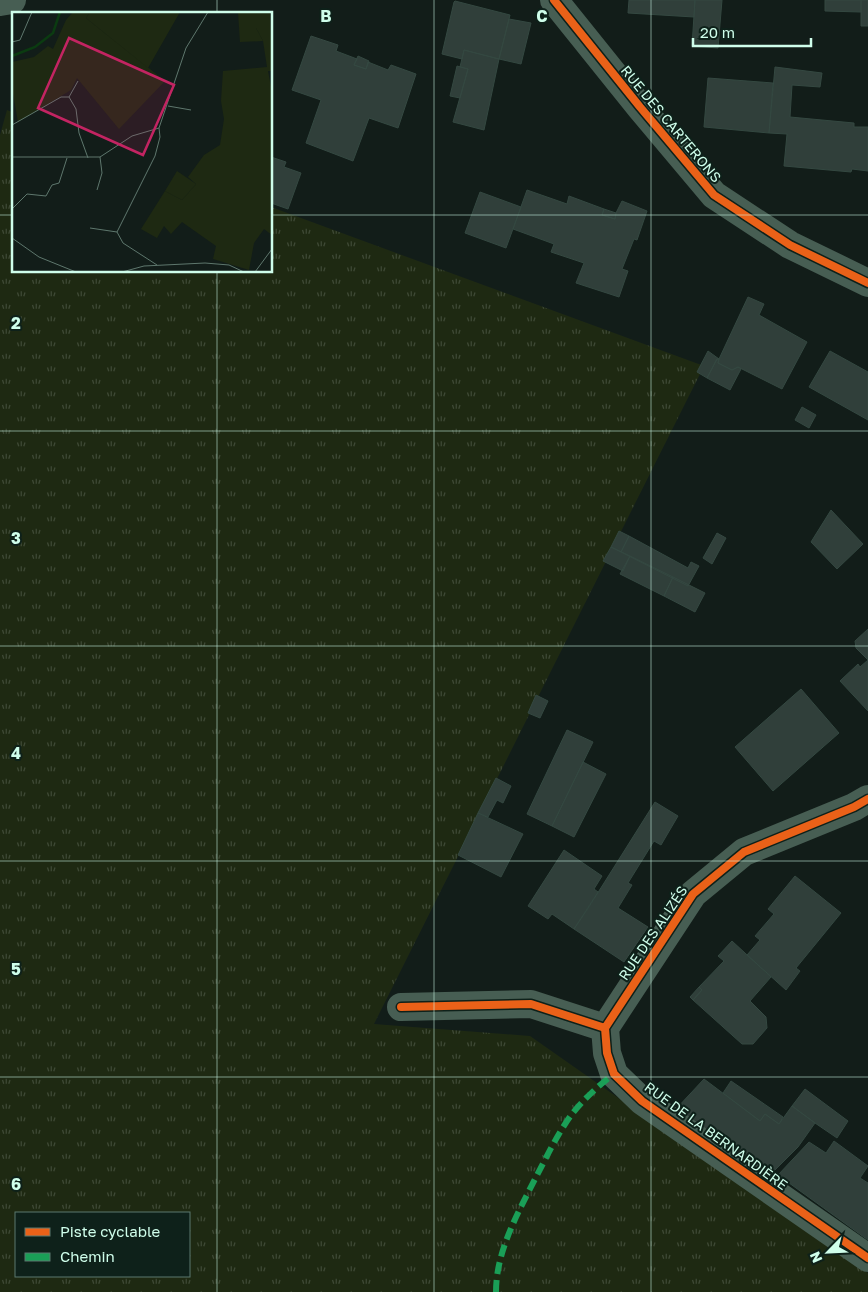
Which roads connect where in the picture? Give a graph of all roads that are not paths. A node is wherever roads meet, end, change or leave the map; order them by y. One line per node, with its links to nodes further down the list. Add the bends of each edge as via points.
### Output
1 (12, 0): 3 (street)
2 (554, 0): 4 (street, RUE DES CARTERONS, via 714,195 790,245)
3 (0, 2)
4 (868, 284)
5 (868, 799): 7 (street, RUE DES ALIZÉS, via 744,852 693,894)
6 (402, 1007): 7 (street, via 531,1004)
7 (605, 1028): 8 (street, RUE DE LA BERNARDIÈRE, via 607,1052 614,1074 642,1101)
8 (868, 1258)

